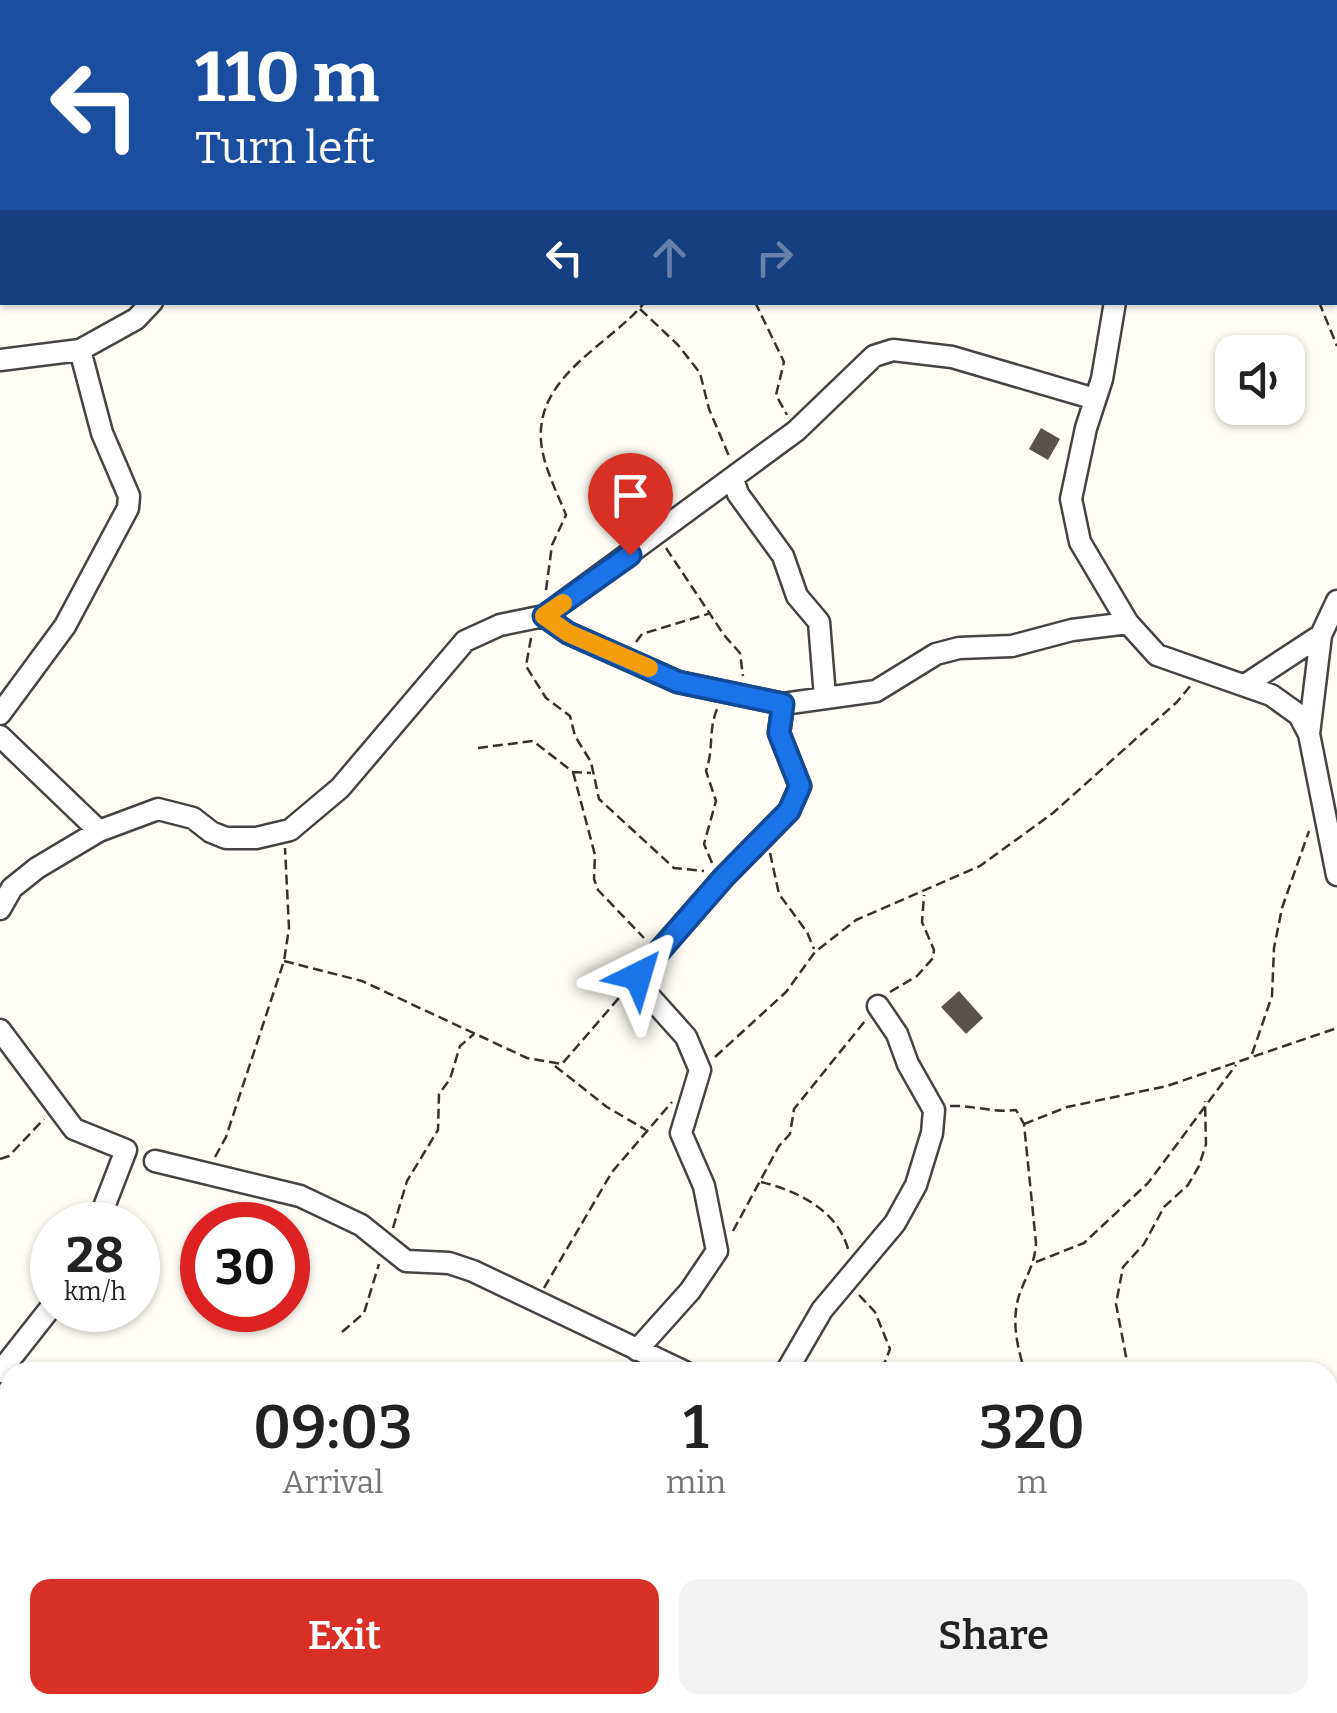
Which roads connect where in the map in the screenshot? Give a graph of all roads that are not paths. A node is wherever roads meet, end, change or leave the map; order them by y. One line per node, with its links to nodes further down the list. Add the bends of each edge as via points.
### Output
1 (149, 305): 3 (street)
2 (1115, 305): 5 (street)
3 (80, 350): 4 (street); 14 (street, via 128,508 65,626)
4 (0, 360)
5 (1096, 400): 6 (street, via 952,357 893,350 874,356); 9 (street, via 1071,499 1080,542)
6 (736, 478): 8 (street); 12 (street, via 738,494 783,556 797,596 818,622)
7 (1337, 601): 10 (street)
8 (535, 620): 13 (street, via 678,682); 17 (street, via 465,641 340,788 290,830 226,838 193,818 158,809)
9 (1128, 624): 11 (street, via 1157,655); 12 (street, via 1012,646 958,648 936,654 876,692)
10 (1321, 635): 11 (street); 15 (street)
11 (1244, 685): 15 (street, via 1288,705)
12 (825, 696): 13 (street)
13 (783, 704): 27 (street, via 779,733 800,786 789,811 638,976 686,1037 697,1075 681,1133 704,1186 718,1251)
14 (0, 714)
15 (1309, 734): 19 (street)
16 (0, 736): 17 (street)
17 (99, 831): 20 (street)
18 (0, 868): 20 (street)
19 (1337, 874)
20 (12, 888): 21 (street)
21 (0, 909)
22 (878, 1006): 30 (street, via 934,1110 932,1133 895,1223 822,1310)
23 (0, 1030): 25 (street, via 74,1128 126,1150)
24 (154, 1161): 27 (street, via 300,1196 361,1225 406,1261 473,1271)
25 (106, 1202)
26 (32, 1332): 28 (street)
27 (637, 1350): 29 (street)
28 (8, 1362)
29 (663, 1362)
30 (792, 1362)

